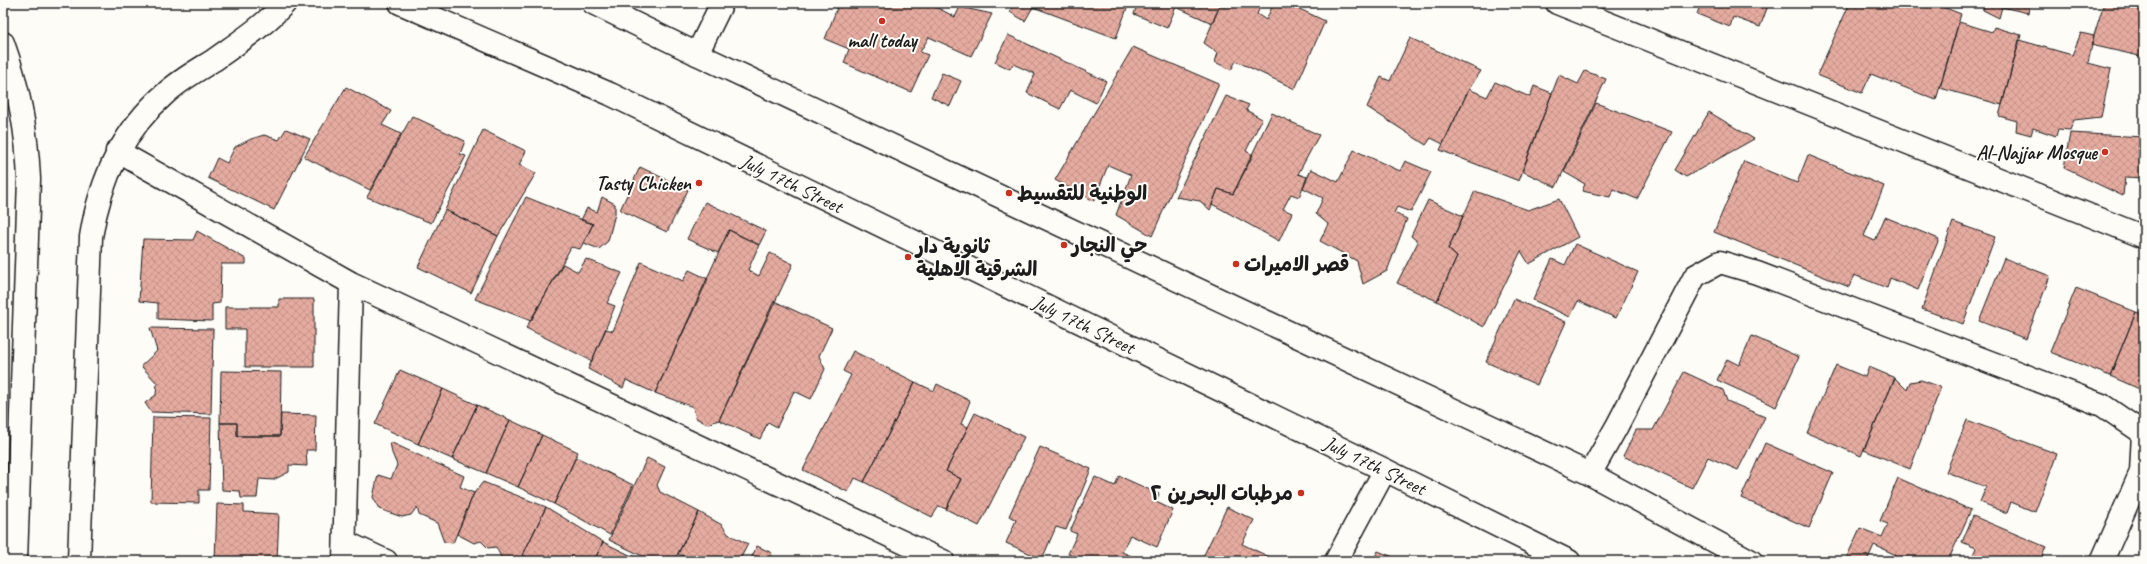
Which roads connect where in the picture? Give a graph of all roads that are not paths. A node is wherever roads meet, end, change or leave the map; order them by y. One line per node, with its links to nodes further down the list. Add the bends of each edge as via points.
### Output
1 (285, 3): 8 (street, via 255,32 167,91 131,129)
2 (400, 3): 11 (street, July 17th Street, via 610,94)
3 (593, 3): 7 (street)
4 (722, 3): 7 (street)
5 (1557, 3): 9 (street)
6 (3, 43): 15 (street, via 20,100 27,139 29,179)
7 (697, 54): 12 (street)
8 (117, 151): 10 (street); 16 (street, via 104,179 91,237)
9 (2144, 237)
10 (351, 283): 13 (street); 18 (street)
11 (1385, 470): 19 (street); 20 (street, July 17th Street)
12 (1590, 474): 14 (street); 22 (street, via 1695,276 1720,262 1757,273 2102,405 2143,433 2141,472)
13 (344, 551): 17 (street)
14 (1717, 553): 21 (street)
15 (16, 561)
16 (79, 561)
17 (386, 561)
18 (943, 561)
19 (1336, 561)
20 (1569, 561)
21 (1751, 561)
22 (2102, 561)

